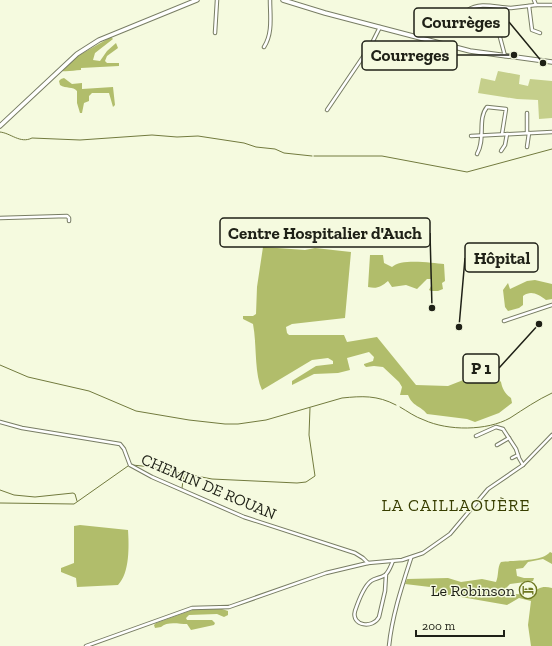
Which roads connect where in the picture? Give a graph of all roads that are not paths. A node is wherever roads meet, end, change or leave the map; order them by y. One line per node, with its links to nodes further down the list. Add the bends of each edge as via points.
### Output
1 (197, 0): 17 (street, via 99,40 77,54)
2 (217, 0): 10 (street)
3 (270, 0): 12 (street, via 270,31)
4 (283, 0): 9 (street)
5 (534, 0): 6 (street)
6 (536, 5): 7 (street); 8 (street)
7 (552, 5)
8 (529, 6): 11 (street, via 532,30); 13 (street, via 487,6 468,10 468,15 477,23 497,26)
9 (381, 27): 13 (street, via 470,51); 15 (street)
10 (215, 33)
11 (540, 33)
12 (264, 47)
13 (505, 56): 14 (street)
14 (552, 62)
15 (327, 110)
16 (527, 113): 19 (street)
17 (0, 126)
18 (552, 132): 19 (street)
19 (528, 133): 21 (street); 24 (street)
20 (502, 134): 21 (street); 23 (street); 23 (street, via 506,109 487,107 482,120)
21 (507, 134): 25 (street)
22 (471, 136): 23 (street)
23 (483, 136): 26 (street)
24 (527, 147)
25 (501, 151)
26 (477, 154)
27 (0, 218): 28 (street, via 67,216)
28 (69, 221)
29 (552, 305): 30 (street)
30 (504, 321)
31 (0, 422): 41 (street, CHEMIN DE ROUAN, via 120,444 130,465 146,474 244,517 355,553)
32 (552, 435): 38 (street)
33 (476, 436): 34 (street, via 499,427)
34 (509, 438): 35 (street); 36 (street)
35 (497, 445)
36 (518, 455): 37 (street); 38 (street)
37 (512, 458)
38 (523, 465): 39 (street, via 488,489 445,538 426,552)
39 (411, 558): 40 (street); 44 (street)
40 (393, 561): 41 (street); 42 (street)
41 (368, 563): 43 (street, via 326,573 229,607 192,608)
42 (386, 574): 42 (street, via 369,584 360,597 354,615 359,623 368,625 377,621 385,591)
43 (86, 646)
44 (389, 646)

